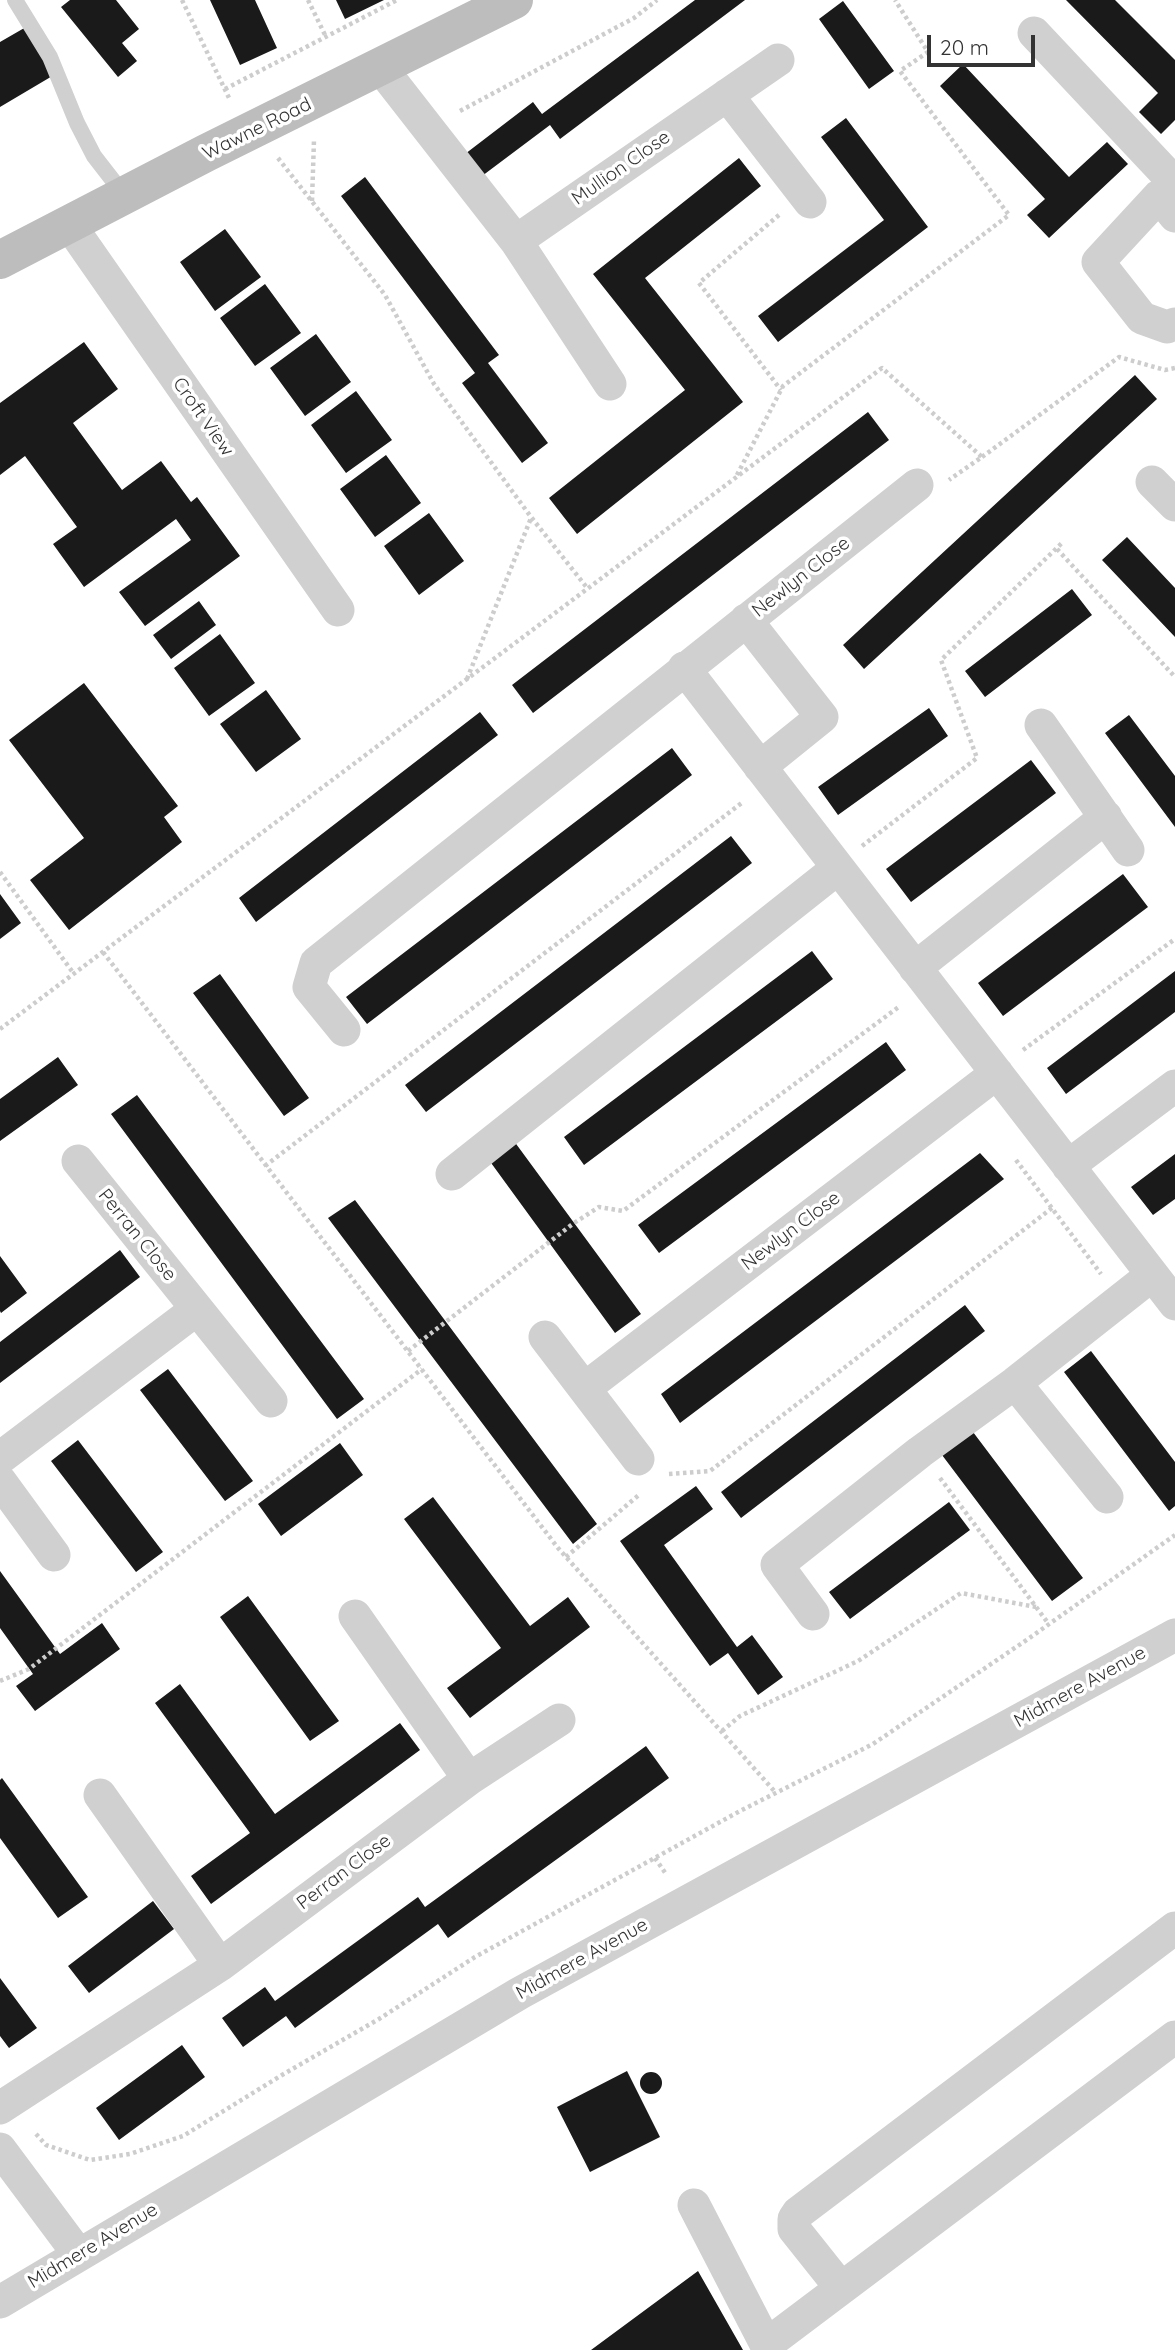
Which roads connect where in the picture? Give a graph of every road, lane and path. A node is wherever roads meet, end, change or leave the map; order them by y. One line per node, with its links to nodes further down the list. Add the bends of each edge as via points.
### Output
1 (15, 0): 18 (lane, via 50,57 94,156)
2 (182, 0): 12 (path)
3 (308, 0): 9 (path)
4 (397, 0): 9 (path)
5 (514, 0): 11 (street, Wawne Road)
6 (657, 0): 15 (path, via 634,18)
7 (895, 0): 27 (path, via 928,52 900,71 1009,215)
8 (1034, 33): 17 (street)
9 (326, 37): 12 (path)
10 (778, 60): 13 (street, Mullion Close)
11 (382, 68): 14 (street, Wawne Road); 15 (street)
12 (225, 89): 16 (path)
13 (727, 95): 19 (street); 22 (street, Mullion Close)
14 (302, 106): 16 (street, Wawne Road); 20 (path, via 314,132)
15 (428, 128): 22 (street)
16 (252, 131): 18 (street, Wawne Road); 20 (path)
17 (1171, 194): 24 (street, via 1098,262 1142,318 1167,327)
18 (125, 196): 21 (street, Wawne Road)
19 (807, 198): 27 (path, via 699,283)
20 (312, 202): 31 (path, via 385,295 434,384)
21 (69, 224): 23 (street, Wawne Road); 35 (street, Croft View)
22 (516, 241): 26 (street)
23 (0, 260)
24 (1175, 324)
25 (1175, 368): 28 (path, via 1165,370 1119,357)
26 (610, 384)
27 (781, 390): 29 (path)
28 (982, 457): 29 (path, via 883,368); 30 (path, via 941,485)
29 (735, 479): 34 (path)
30 (917, 485): 36 (street, Newlyn Close)
31 (531, 517): 34 (path); 39 (path)
32 (1063, 542): 33 (path)
33 (1057, 548): 38 (path); 45 (path, via 941,660 977,758)
34 (588, 589): 39 (path)
35 (338, 610)
36 (746, 620): 37 (street, Newlyn Close); 41 (street, via 822,717)
37 (684, 668): 41 (street); 53 (street, Newlyn Close, via 316,963 309,987)
38 (1175, 677)
39 (466, 680): 48 (path)
40 (1041, 725): 43 (street)
41 (760, 767): 45 (street)
42 (744, 802): 57 (path)
43 (1106, 817): 44 (street); 49 (street)
44 (1128, 850)
45 (837, 867): 49 (street); 59 (street)
46 (0, 872): 50 (path)
47 (1175, 939): 54 (path)
48 (103, 952): 50 (path); 57 (path)
49 (915, 968): 54 (street)
50 (74, 974): 52 (path)
51 (900, 1006): 65 (path, via 623,1211 599,1207 574,1223)
52 (0, 1030)
53 (344, 1030)
54 (1008, 1063): 58 (street); 68 (street, Newlyn Close)
55 (1175, 1087): 58 (street)
56 (78, 1161): 63 (street, Perran Close)
57 (265, 1166): 65 (path)
58 (1068, 1166): 61 (street)
59 (452, 1174)
60 (1052, 1208): 72 (path, via 710,1471)
61 (1152, 1275): 62 (street); 67 (street)
62 (1175, 1304)
63 (197, 1309): 69 (street, Perran Close); 71 (street)
64 (545, 1337): 68 (street)
65 (408, 1352): 66 (path)
66 (422, 1369): 77 (path); 83 (path, via 29,1669)
67 (1015, 1382): 70 (street); 74 (street)
68 (585, 1388): 72 (street)
69 (271, 1401)
70 (920, 1452): 78 (path); 79 (street, via 777,1565)
71 (0, 1458)
72 (649, 1475): 77 (path)
73 (0, 1481): 76 (street)
74 (1107, 1497)
75 (1175, 1535): 81 (path)
76 (54, 1555)
77 (565, 1557): 85 (path)
78 (1036, 1607): 81 (path); 85 (path, via 961,1593 858,1661 740,1716)
79 (813, 1614)
80 (355, 1616): 86 (street)
81 (1048, 1623): 87 (path, via 873,1744)
82 (1175, 1635): 95 (street, Midmere Avenue, via 520,1993)
83 (0, 1681)
84 (559, 1720): 86 (street, Perran Close)
85 (722, 1731): 87 (path)
86 (469, 1779): 90 (street, Perran Close)
87 (776, 1793): 92 (path, via 475,1957 183,2136 130,2154 90,2160 46,2145)
88 (100, 1795): 90 (street)
89 (1175, 1928): 96 (street, via 798,2213 794,2229)
90 (220, 1965): 92 (street, Perran Close)
91 (1175, 2038): 96 (street)
92 (4, 2105)
93 (0, 2149): 95 (street)
94 (694, 2205): 98 (street)
95 (79, 2255): 97 (street, Midmere Avenue)
96 (841, 2288): 98 (street)
97 (0, 2302)
98 (768, 2347)

